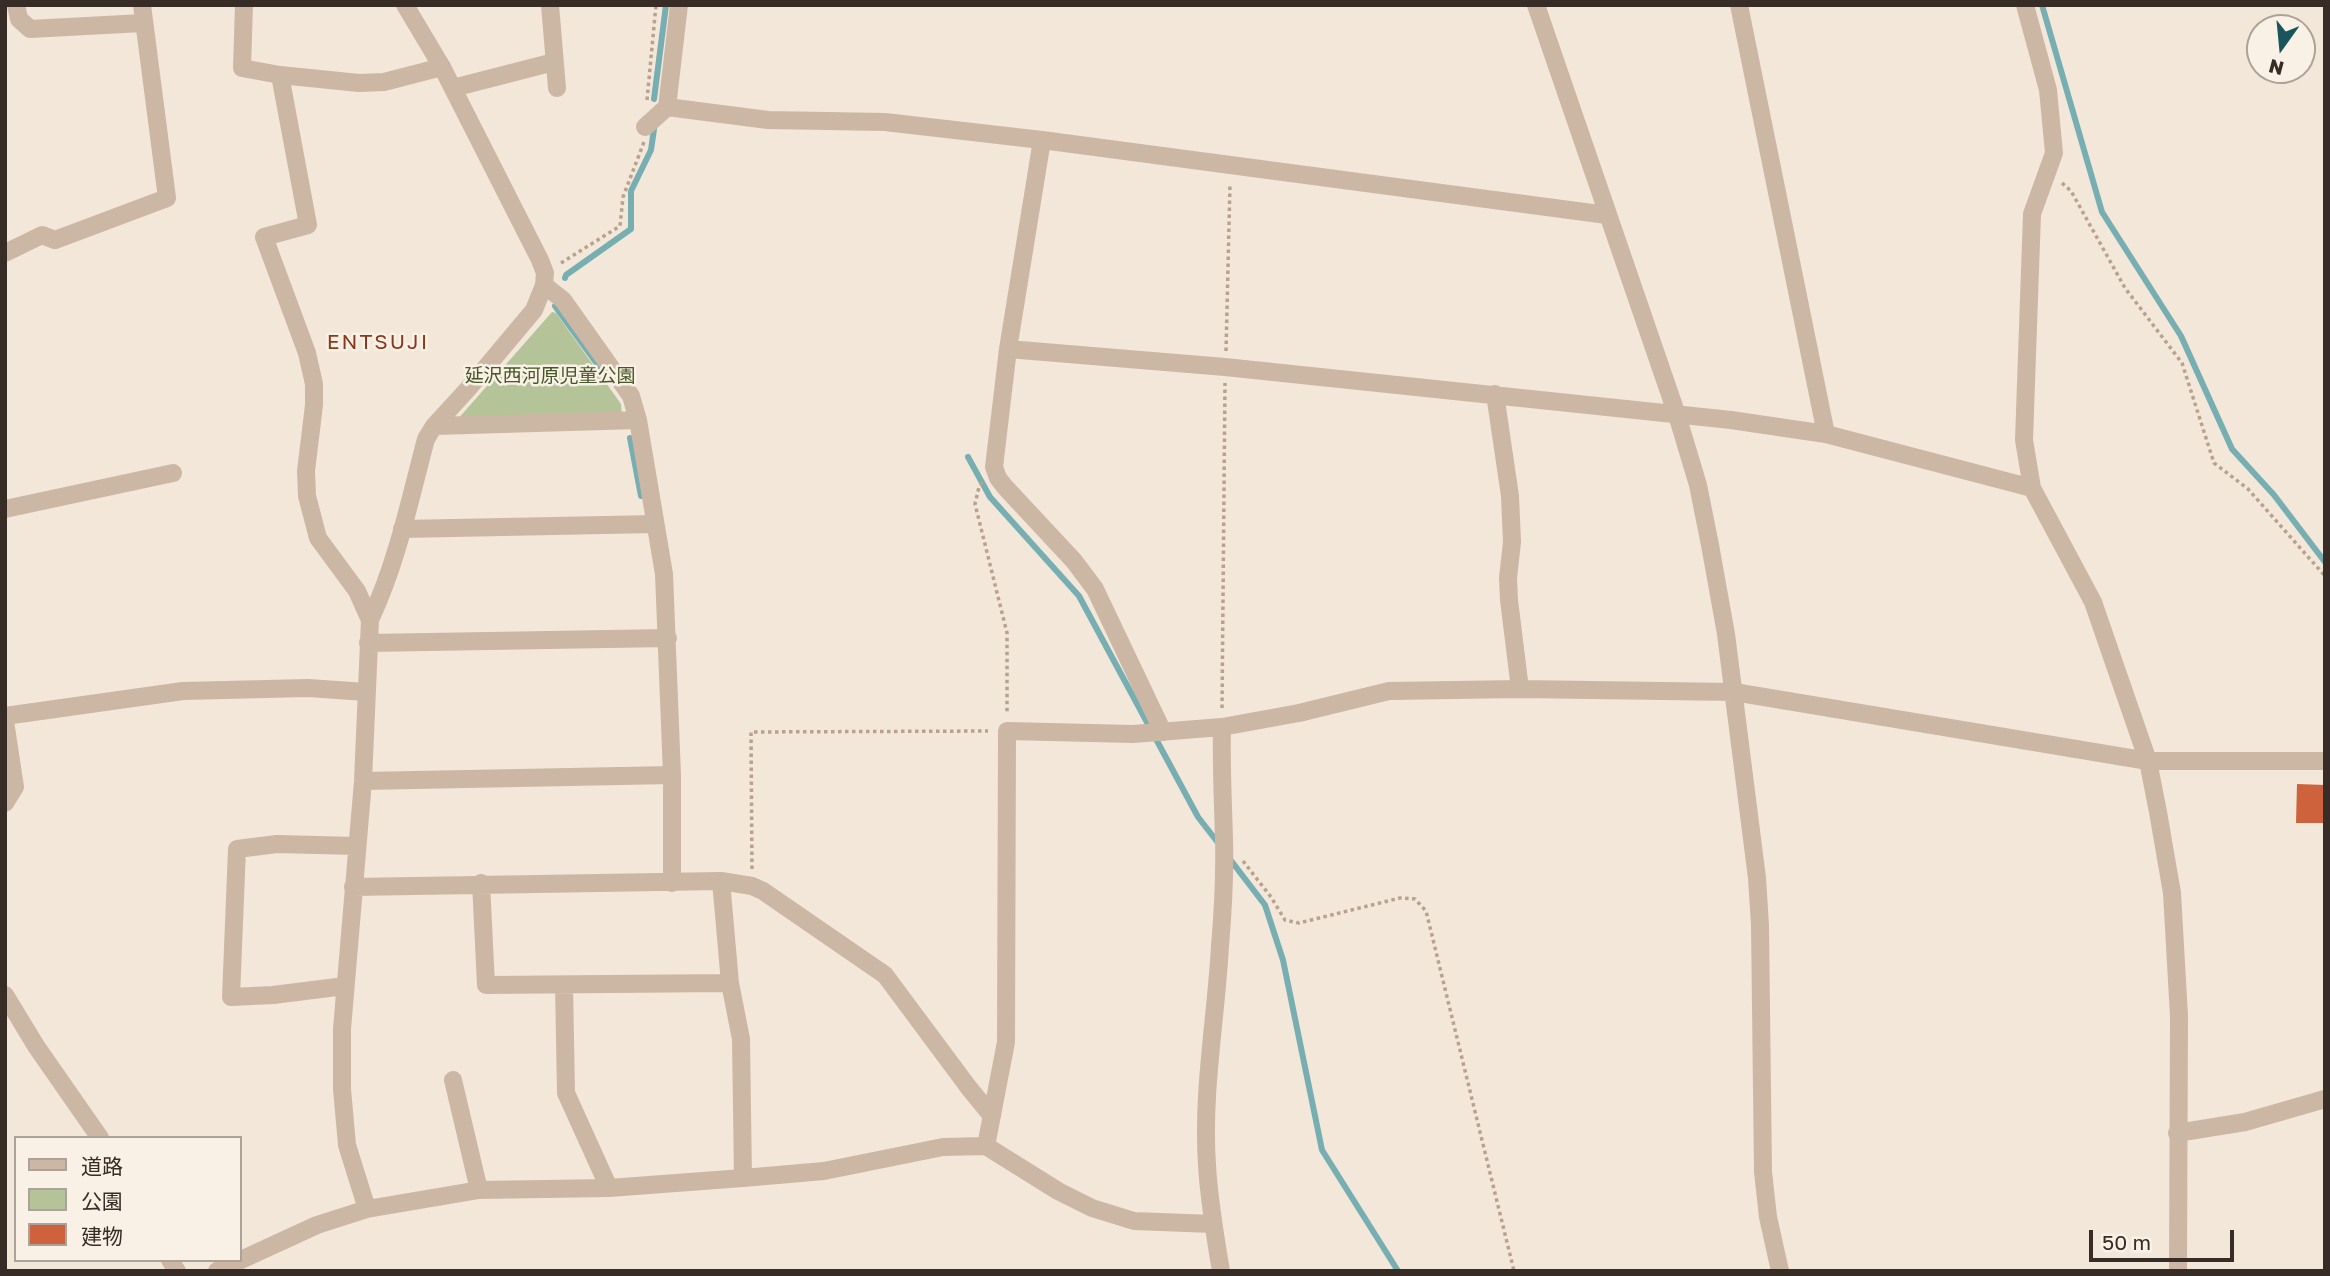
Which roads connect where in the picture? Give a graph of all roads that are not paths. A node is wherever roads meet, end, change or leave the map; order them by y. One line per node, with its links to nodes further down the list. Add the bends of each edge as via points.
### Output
1 (244, 5): 12 (street, via 242,68)
2 (405, 5): 11 (street)
3 (550, 5): 10 (street)
4 (680, 5): 15 (street)
5 (1536, 5): 18 (street)
6 (1740, 5): 26 (street)
7 (2025, 5): 28 (street, via 2048,90 2054,153 2032,214 2024,440)
8 (18, 12): 9 (street, via 30,29)
9 (142, 14): 19 (street, via 167,198 55,240 41,235)
10 (554, 62): 13 (street); 14 (street)
11 (442, 67): 12 (street, via 384,82); 13 (street)
12 (280, 75): 32 (street, via 308,225 264,237 314,384 306,471 318,538 357,591)
13 (453, 88): 20 (street)
14 (557, 88)
15 (667, 107): 16 (street); 17 (street, via 768,120 885,122)
16 (645, 127)
17 (1042, 140): 18 (street); 21 (street)
18 (1607, 215): 23 (street)
19 (5, 254)
20 (545, 279): 24 (street, via 631,396); 25 (street, via 534,310)
21 (1008, 349): 22 (street); 40 (street, via 994,467 998,478 1094,589)
22 (1495, 394): 23 (street); 35 (street, via 1510,496 1509,600)
23 (1677, 415): 26 (street); 37 (street, via 1698,485)
24 (638, 420): 25 (street); 30 (street)
25 (434, 426): 31 (street, via 426,439)
26 (1826, 435): 28 (street)
27 (173, 473): 29 (street)
28 (2032, 488): 41 (street, via 2093,602)
29 (5, 509)
30 (655, 524): 31 (street); 33 (street)
31 (402, 529): 32 (street)
32 (370, 620): 34 (street)
33 (668, 638): 34 (street); 43 (street)
34 (368, 643): 36 (street)
35 (1520, 689): 37 (street); 39 (street, via 1389,691)
36 (366, 692): 38 (street, via 308,688 183,691); 44 (street)
37 (1734, 692): 41 (street); 70 (street, via 1760,925 1763,1172)
38 (5, 718): 45 (street, via 15,787)
39 (1222, 727): 40 (street); 65 (street, via 1220,948 1206,1119)
40 (1163, 732): 57 (street, via 1007,731 1006,1042)
41 (2148, 761): 42 (street); 58 (street, via 2172,893 2179,1016)
42 (2325, 761)
43 (672, 775): 44 (street); 49 (street)
44 (363, 781): 46 (street)
45 (5, 803)
46 (357, 846): 50 (street); 53 (street, via 277,844 237,849 231,997)
47 (721, 881): 49 (street); 51 (street); 57 (street, via 762,891 885,975)
48 (481, 883): 49 (street); 50 (street); 52 (street, via 486,985)
49 (672, 883)
50 (353, 887): 53 (street)
51 (730, 983): 52 (street); 61 (street, via 741,1039)
52 (564, 985): 62 (street, via 566,1093)
53 (345, 986): 64 (street, via 342,1089 347,1145)
54 (7, 1002): 59 (street)
55 (453, 1080): 63 (street)
56 (2325, 1099): 58 (street, via 2245,1122)
57 (992, 1116): 60 (street)
58 (2178, 1133): 71 (street)
59 (99, 1136)
60 (986, 1146): 61 (street, via 943,1147 824,1171); 65 (street, via 1092,1208 1133,1221)
61 (743, 1178): 62 (street)
62 (609, 1188): 63 (street)
63 (480, 1190): 64 (street)
64 (368, 1209): 66 (street, via 317,1225)
65 (1213, 1224): 69 (street)
66 (242, 1260)
67 (237, 1262): 68 (street)
68 (217, 1271)
69 (1221, 1271)
70 (1780, 1271)
71 (2178, 1271)

